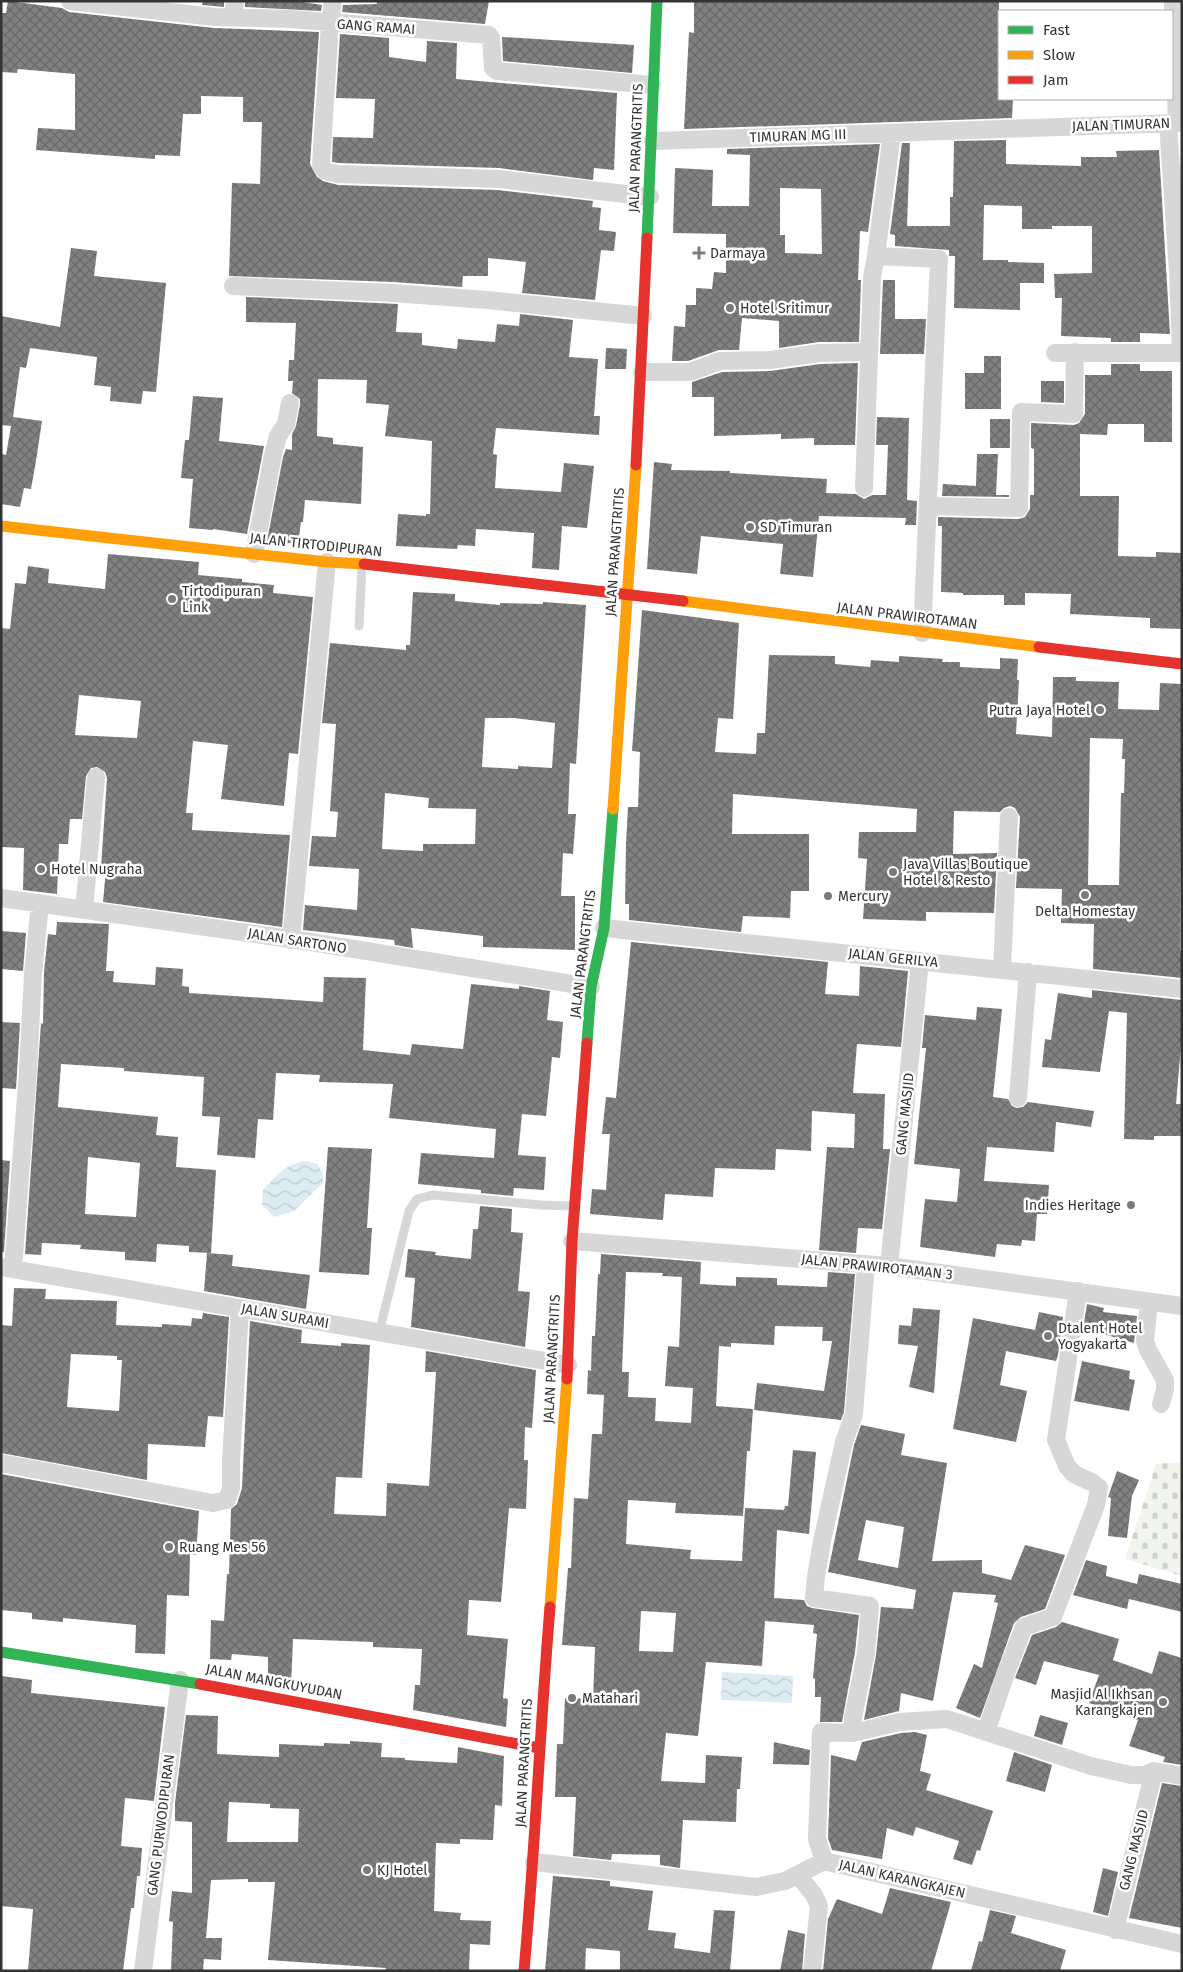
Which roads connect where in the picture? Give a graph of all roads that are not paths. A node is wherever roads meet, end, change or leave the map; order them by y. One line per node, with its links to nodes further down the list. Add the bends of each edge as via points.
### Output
1 (70, 1): 5 (street, GANG RAMAI)
2 (333, 1): 6 (street)
3 (657, 1): 7 (main road, JALAN PARANGTRITIS)
4 (1173, 1): 8 (street, JALAN TIMURAN, via 1177,123)
5 (234, 9): 6 (street, GANG RAMAI)
6 (330, 23): 7 (street, GANG RAMAI, via 489,35 493,68 497,71); 12 (street, via 322,165 325,171 499,179)
7 (652, 85): 11 (main road, JALAN PARANGTRITIS)
8 (1168, 124): 9 (street, JALAN TIMURAN); 14 (street)
9 (943, 132): 10 (street, TIMURAN MG III)
10 (892, 134): 11 (street, TIMURAN MG III); 13 (street)
11 (653, 141): 12 (main road, JALAN PARANGTRITIS)
12 (650, 196): 16 (main road, JALAN PARANGTRITIS)
13 (876, 256): 17 (street); 23 (street, via 939,259)
14 (1180, 271): 18 (street, via 1181,353)
15 (233, 286): 16 (street, via 459,298)
16 (643, 316): 20 (main road, JALAN PARANGTRITIS)
17 (869, 352): 20 (street, via 720,361 690,372); 22 (street)
18 (1075, 352): 19 (street); 23 (street, via 1074,414 1021,412 1019,508)
19 (1055, 353)
20 (642, 372): 28 (main road, JALAN PARANGTRITIS)
21 (290, 403): 25 (street, via 286,424 278,436 273,455)
22 (864, 488)
23 (928, 506): 30 (street)
24 (1, 526): 25 (main road, JALAN TIRTODIPURAN)
25 (254, 554): 26 (main road, JALAN TIRTODIPURAN)
26 (327, 562): 27 (main road, JALAN TIRTODIPURAN); 38 (street)
27 (362, 564): 28 (main road, JALAN TIRTODIPURAN); 29 (lane)
28 (628, 594): 30 (main road, JALAN PRAWIROTAMAN); 37 (main road, JALAN PARANGTRITIS)
29 (360, 626)
30 (922, 633): 31 (main road, JALAN PRAWIROTAMAN)
31 (1182, 664)
32 (96, 777): 36 (street)
33 (1009, 817): 40 (street)
34 (1, 898): 35 (street, JALAN SARTONO)
35 (40, 903): 36 (street, JALAN SARTONO); 49 (street, via 32,974 28,1070)
36 (84, 910): 38 (street, JALAN SARTONO)
37 (604, 928): 39 (street, JALAN GERILYA); 42 (main road, JALAN PARANGTRITIS)
38 (291, 940): 42 (street, JALAN SARTONO)
39 (920, 961): 40 (street, JALAN GERILYA); 48 (street, GANG MASJID)
40 (1002, 970): 41 (street, JALAN GERILYA)
41 (1028, 972): 43 (street, JALAN GERILYA); 44 (street)
42 (591, 987): 45 (main road, JALAN PARANGTRITIS)
43 (1182, 989)
44 (1018, 1098)
45 (575, 1206): 46 (main road, JALAN PARANGTRITIS); 54 (lane, via 433,1195 417,1199 409,1211)
46 (572, 1241): 47 (street, JALAN PRAWIROTAMAN 3); 55 (main road, JALAN PARANGTRITIS)
47 (866, 1264): 48 (street, JALAN PRAWIROTAMAN 3); 61 (street, via 854,1414 844,1442 824,1532 814,1598 870,1606)
48 (889, 1266): 50 (street, JALAN PRAWIROTAMAN 3)
49 (7, 1268): 53 (street, JALAN SURAMI)
50 (1078, 1291): 51 (street, JALAN PRAWIROTAMAN 3); 60 (street, via 1056,1440 1074,1474 1099,1488 1096,1505 1053,1617 1024,1627)
51 (1149, 1302): 52 (street, JALAN PRAWIROTAMAN 3); 56 (street, via 1145,1341 1165,1380)
52 (1182, 1306)
53 (240, 1308): 54 (street, JALAN SURAMI); 57 (street, via 231,1488 227,1500 213,1502)
54 (378, 1333): 55 (street, JALAN SURAMI)
55 (568, 1365): 62 (main road, JALAN PARANGTRITIS)
56 (1160, 1404)
57 (1, 1463)
58 (1, 1652): 59 (main road, JALAN MANGKUYUDAN)
59 (180, 1680): 62 (main road, JALAN MANGKUYUDAN); 70 (street, GANG PURWODIPURAN)
60 (986, 1732): 61 (street, via 947,1719 899,1722); 63 (street, via 1091,1766 1131,1775)
61 (853, 1733): 65 (street, via 821,1732 817,1839)
62 (539, 1748): 66 (main road, JALAN PARANGTRITIS)
63 (1154, 1771): 64 (street); 68 (street, GANG MASJID)
64 (1182, 1776)
65 (824, 1861): 67 (street, JALAN KARANGKAJEN); 68 (street, JALAN KARANGKAJEN)
66 (534, 1862): 67 (street, JALAN KARANGKAJEN, via 756,1887); 71 (main road, JALAN PARANGTRITIS)
67 (798, 1875): 72 (street, via 819,1906)
68 (1115, 1930): 69 (street, JALAN KARANGKAJEN)
69 (1182, 1944)
70 (143, 1971)
71 (524, 1971)
72 (812, 1971)

